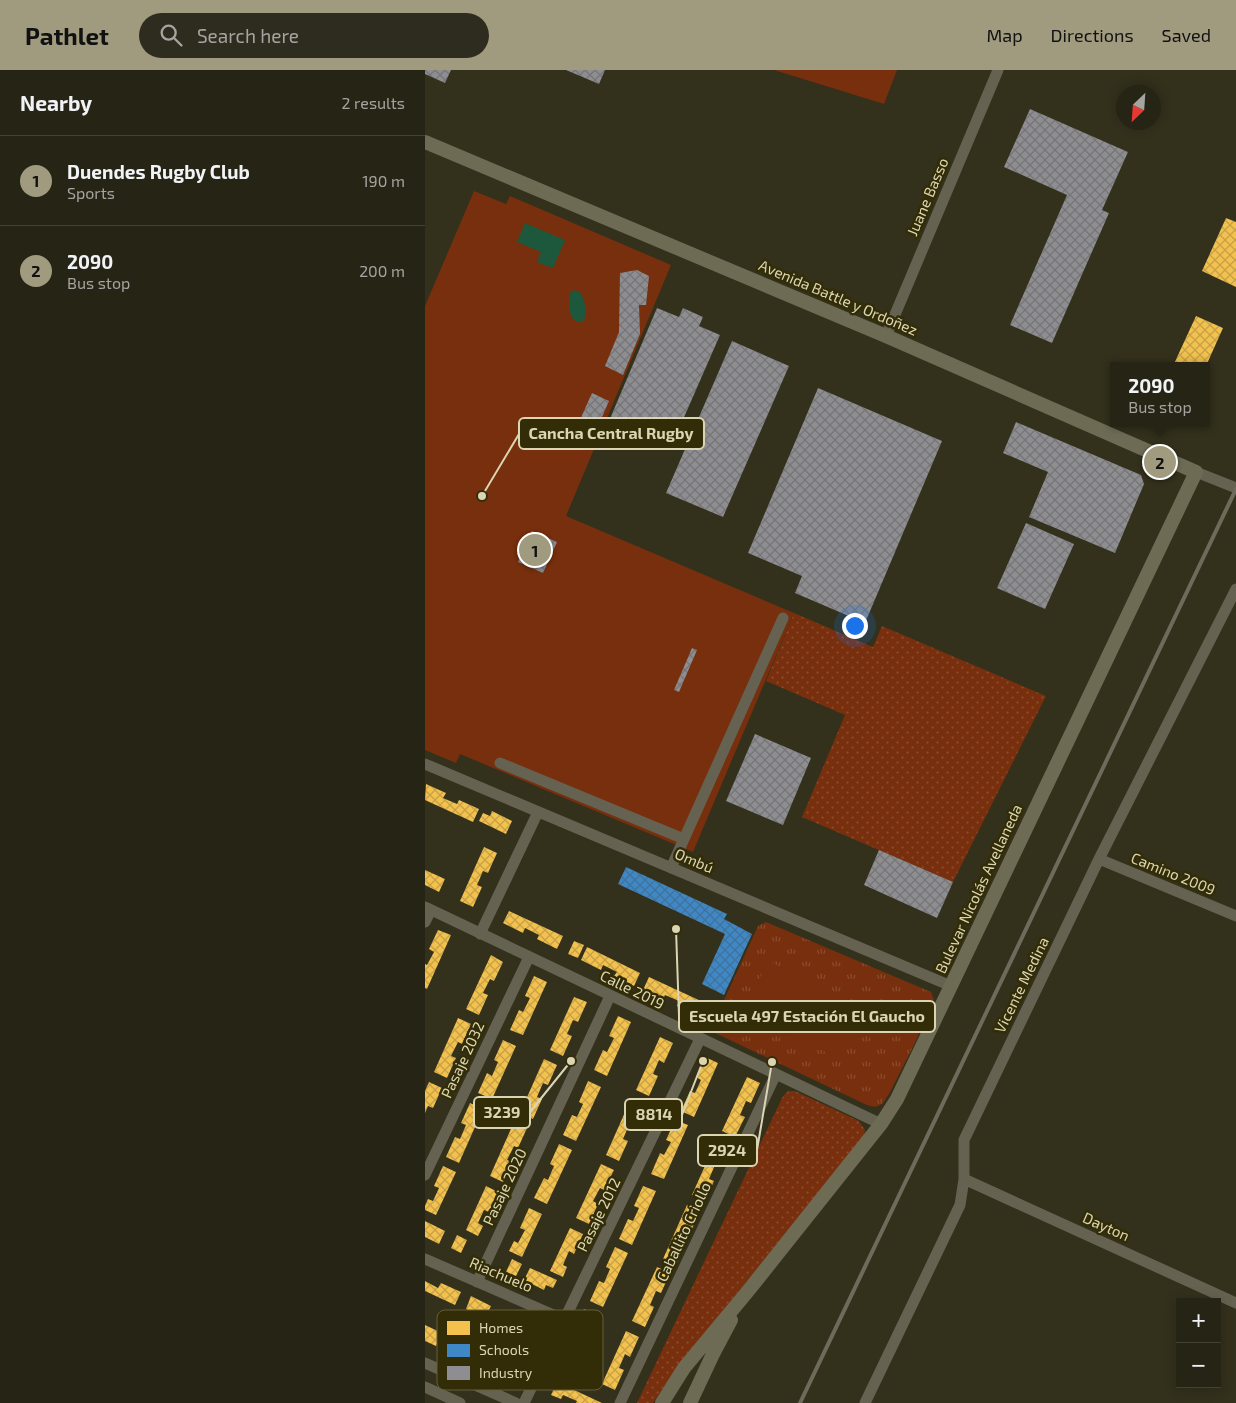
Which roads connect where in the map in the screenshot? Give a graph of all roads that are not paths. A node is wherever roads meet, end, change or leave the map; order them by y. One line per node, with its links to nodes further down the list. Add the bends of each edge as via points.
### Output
1 (998, 70): 3 (street, Juane Basso)
2 (425, 142): 3 (main road, Avenida Battle y Ordoñez)
3 (886, 336): 4 (main road, Avenida Battle y Ordoñez)
4 (1196, 472): 5 (street, Avenida Battle y Ordoñez); 19 (main road, Bulevar Nicolás Avellaneda)
5 (1236, 488)
6 (1236, 588): 12 (street, Vicente Medina)
7 (783, 618): 11 (street)
8 (500, 763): 11 (street)
9 (425, 764): 10 (street, Ombú)
10 (537, 812): 13 (street, Ombú); 17 (street)
11 (684, 839): 13 (street)
12 (1099, 859): 15 (street, Camino 2009); 25 (street, Vicente Medina, via 964,1140)
13 (671, 868): 19 (street, Ombú)
14 (428, 909): 16 (street); 17 (street, Calle 2019)
15 (1236, 916)
16 (425, 922)
17 (480, 934): 18 (street, Calle 2019)
18 (529, 957): 20 (street, Calle 2019); 24 (street, Pasaje 2032)
19 (951, 986): 23 (main road, Bulevar Nicolás Avellaneda, via 897,1099)
20 (610, 996): 21 (street, Calle 2019); 27 (street, Pasaje 2020)
21 (700, 1039): 22 (street, Calle 2019); 31 (street, Pasaje 2012)
22 (776, 1074): 23 (street, Calle 2019); 40 (street, Caballito Criollo)
23 (881, 1124): 28 (main road, Bulevar Nicolás Avellaneda)
24 (425, 1175)
25 (964, 1179): 29 (street, Dayton); 43 (street, Vicente Medina, via 960,1205)
26 (425, 1259): 27 (street, Riachuelo)
27 (477, 1282): 30 (street, Riachuelo)
28 (747, 1291): 41 (main road, Bulevar Nicolás Avellaneda, via 684,1368); 42 (main road, Bulevar Nicolás Avellaneda)
29 (1236, 1303)
30 (542, 1310)
31 (570, 1310)
32 (425, 1363): 33 (street)
33 (437, 1368)
34 (425, 1387): 37 (street)
35 (486, 1390): 38 (street)
36 (530, 1390): 39 (street, Pasaje 2012)
37 (461, 1403)
38 (516, 1403)
39 (524, 1403)
40 (620, 1403)
41 (662, 1403)
42 (690, 1403)
43 (865, 1403)

